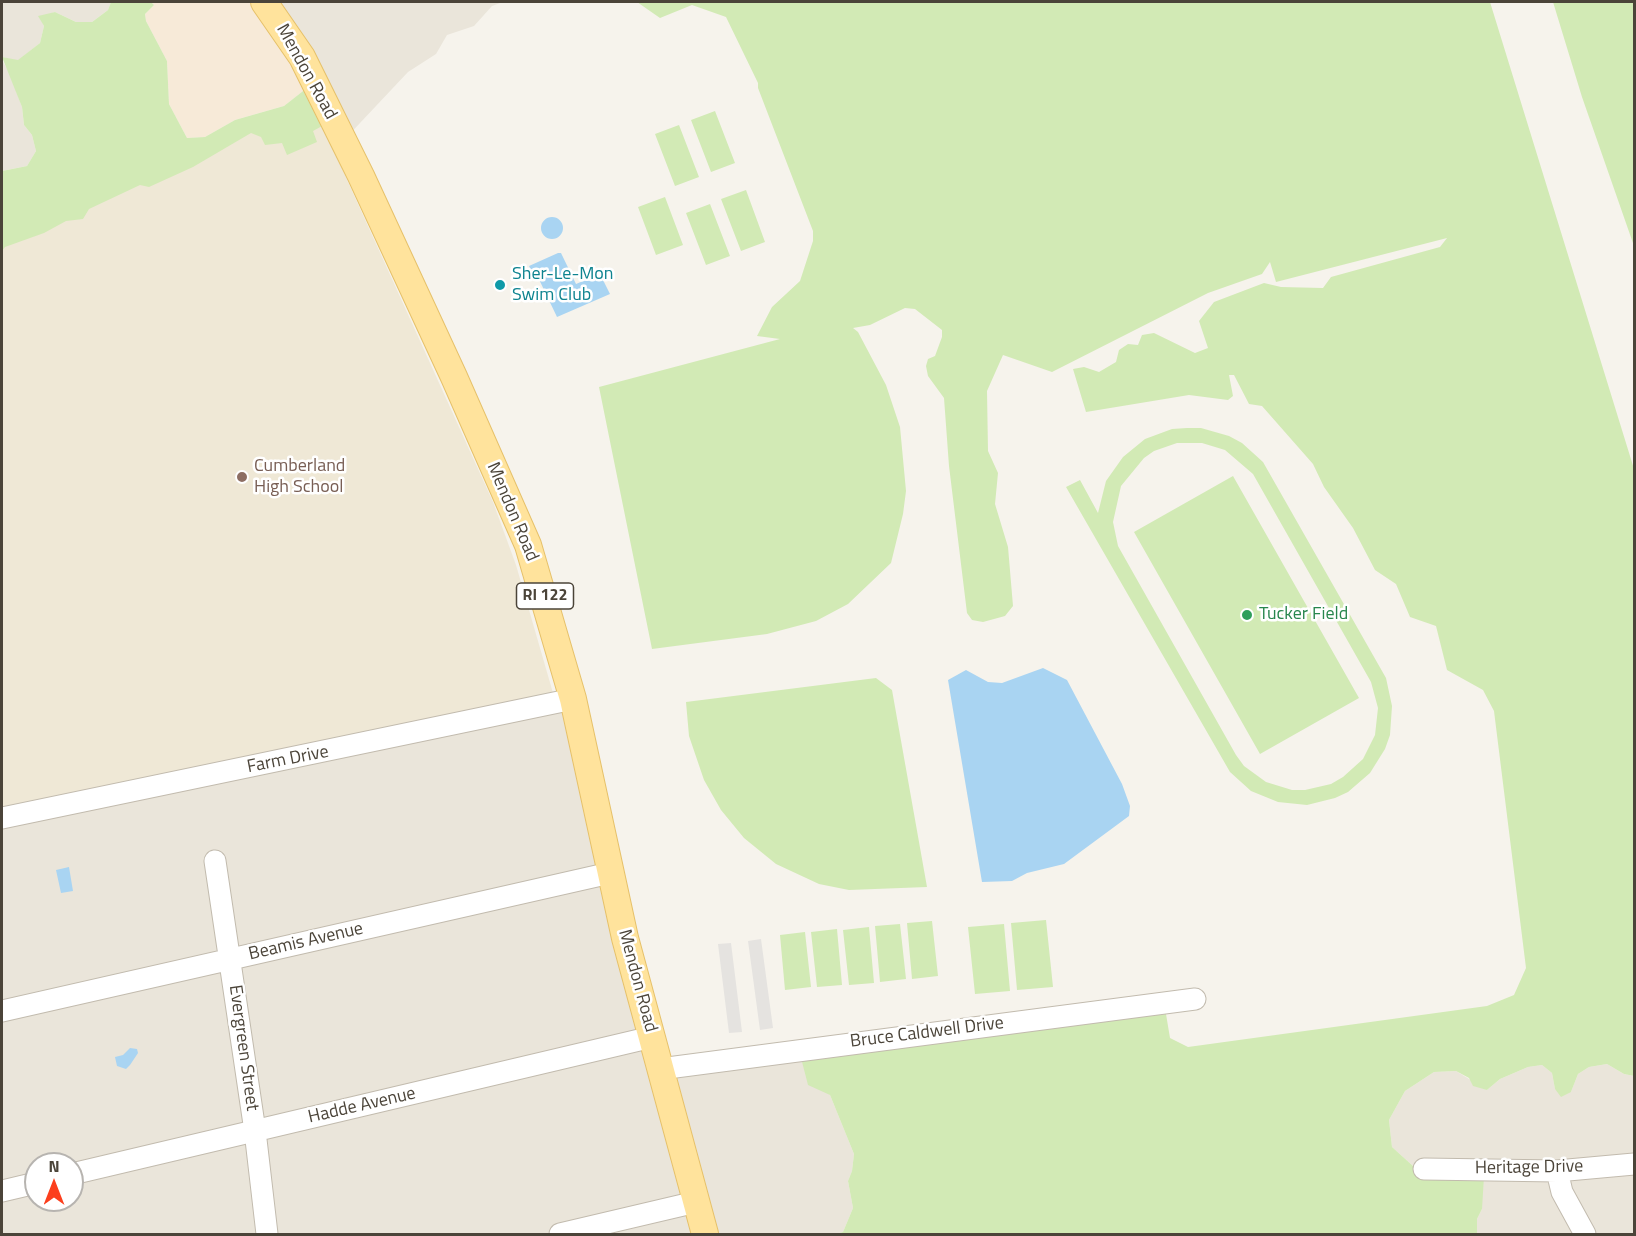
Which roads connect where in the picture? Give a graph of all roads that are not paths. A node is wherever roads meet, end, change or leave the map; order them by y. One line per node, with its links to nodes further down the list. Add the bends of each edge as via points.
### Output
1 (264, 2): 2 (main road, Mendon Road / RI 122, via 302,57 454,377 528,545)
2 (573, 699): 3 (street, Farm Drive); 5 (main road, Mendon Road / RI 122)
3 (2, 818)
4 (215, 861): 6 (street, Evergreen Street)
5 (610, 873): 6 (street, Beamis Avenue); 9 (main road, Mendon Road / RI 122)
6 (229, 959): 8 (street, Beamis Avenue); 11 (street, Evergreen Street)
7 (1195, 999): 10 (street, Bruce Caldwell Drive)
8 (2, 1011)
9 (652, 1037): 10 (main road, Mendon Road / RI 122); 11 (street, Hadde Avenue)
10 (660, 1069): 18 (main road, Mendon Road / RI 122)
11 (255, 1131): 14 (street, Hadde Avenue); 19 (street, Evergreen Street)
12 (1635, 1164): 15 (street, Heritage Drive)
13 (1424, 1169): 15 (street, Heritage Drive)
14 (84, 1171)
15 (1557, 1171): 22 (street, via 1562,1192)
16 (24, 1185): 17 (street)
17 (2, 1191)
18 (696, 1202): 20 (street); 21 (main road, Mendon Road / RI 122)
19 (267, 1234)
20 (560, 1234)
21 (705, 1234)
22 (1585, 1234)

